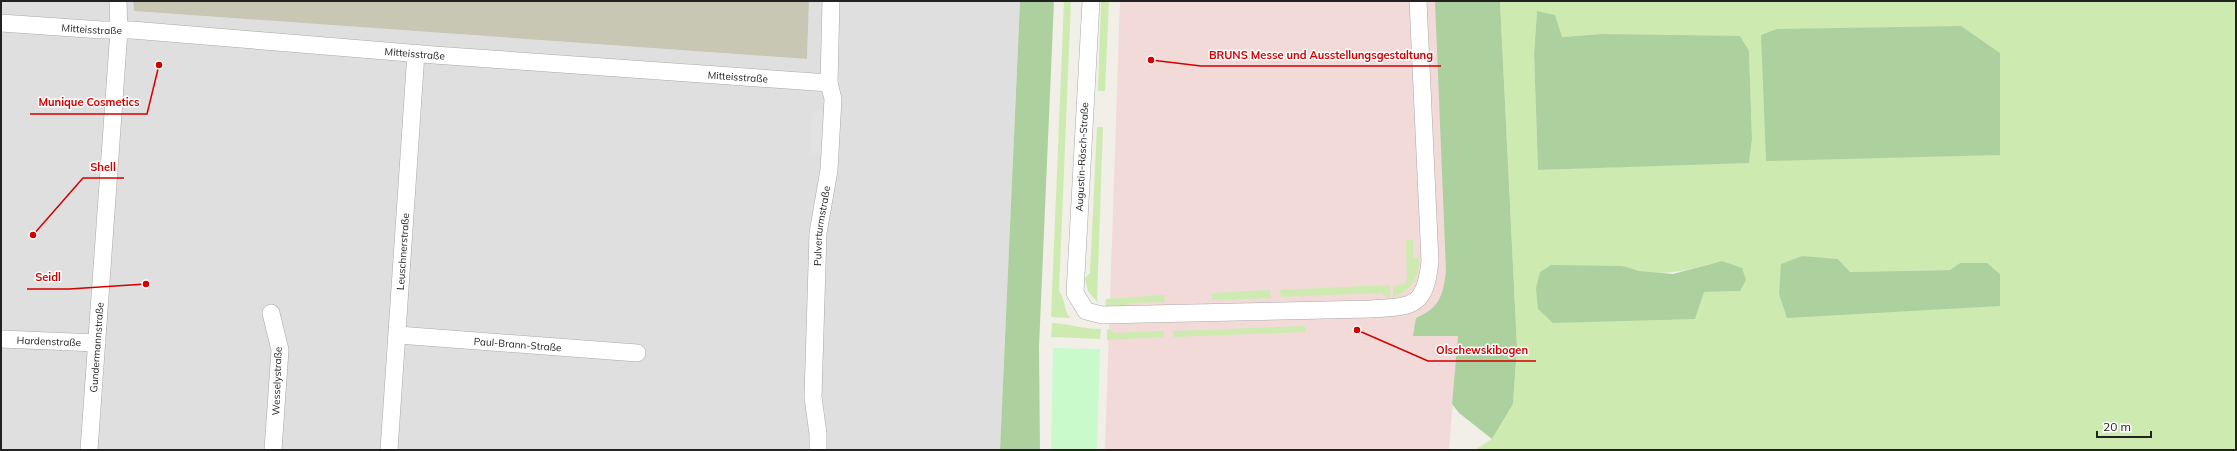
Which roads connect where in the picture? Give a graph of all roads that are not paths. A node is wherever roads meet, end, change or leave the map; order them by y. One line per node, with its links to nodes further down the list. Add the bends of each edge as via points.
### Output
1 (118, 1): 6 (street, Gundermannstraße)
2 (831, 1): 8 (street, Pulverturmstraße)
3 (1091, 1): 4 (street, Augustin-Rösch-Straße, via 1075,293 1086,311 1102,315 1370,309 1404,307 1414,303 1423,292 1429,276 1430,261)
4 (1418, 1)
5 (1, 23): 6 (street, Mitteisstraße)
6 (119, 30): 7 (street, Mitteisstraße); 12 (street, Gundermannstraße)
7 (416, 53): 8 (street, Mitteisstraße); 10 (street, Leuschnerstraße)
8 (829, 83): 17 (street, Pulverturmstraße, via 833,99 829,170 818,233 813,397)
9 (271, 313): 15 (street, Wesselystraße, via 280,350)
10 (398, 335): 13 (street, Paul-Brann-Straße); 16 (street, Leuschnerstraße)
11 (1, 339): 12 (street, Hardenstraße)
12 (97, 343): 14 (street, Gundermannstraße)
13 (637, 353)
14 (89, 450)
15 (273, 450)
16 (389, 450)
17 (818, 450)

